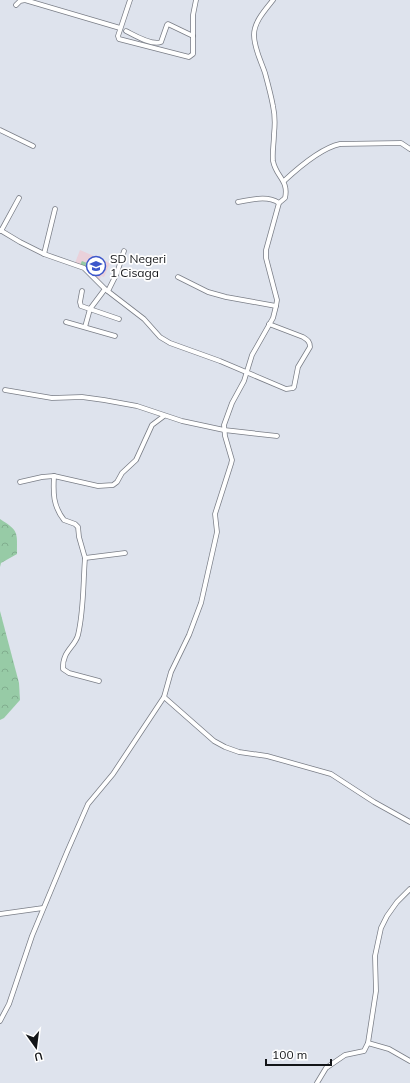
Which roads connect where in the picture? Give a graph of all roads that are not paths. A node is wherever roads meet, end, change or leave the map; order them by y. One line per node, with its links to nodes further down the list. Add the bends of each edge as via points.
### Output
1 (130, 0): 5 (street)
2 (196, 0): 7 (street)
3 (273, 0): 11 (street, via 258,20 254,36 273,106 273,160)
4 (16, 5): 5 (street, via 25,0)
5 (120, 28): 7 (street, via 119,39 189,57 193,54)
6 (126, 31): 7 (street, via 158,43 168,24)
7 (193, 36)
8 (0, 130): 9 (street)
9 (33, 146)
10 (410, 149): 11 (street, via 404,144 397,143 340,144 315,157)
11 (284, 181): 14 (street, via 285,198)
12 (19, 198): 16 (street)
13 (238, 202): 14 (street, via 261,198)
14 (279, 203): 22 (street, via 266,254 277,300)
15 (55, 209): 18 (street)
16 (1, 230): 18 (street)
17 (124, 251): 20 (street, via 118,273)
18 (44, 254): 20 (street, via 84,268)
19 (178, 277): 22 (street, via 208,292)
20 (107, 290): 23 (street); 29 (street, via 170,343)
21 (82, 291): 23 (street, via 80,305)
22 (276, 306): 26 (street)
23 (90, 309): 24 (street); 27 (street)
24 (120, 318)
25 (66, 322): 27 (street)
26 (269, 324): 29 (street, via 252,355); 29 (street, via 303,337 310,344 297,371 294,387 286,389)
27 (85, 327): 28 (street)
28 (115, 336)
29 (247, 372): 32 (street)
30 (5, 390): 31 (street, via 52,398 104,400 137,406)
31 (164, 416): 32 (street); 34 (street, via 152,425 136,460 113,485 98,486)
32 (224, 430): 33 (street); 39 (street, via 231,464 215,514 216,539 201,603 171,672)
33 (277, 436)
34 (54, 476): 35 (street); 37 (street, via 54,499 64,520 78,527)
35 (20, 482)
36 (125, 553): 37 (street)
37 (85, 558): 38 (street, via 81,620 77,638 68,650 63,669)
38 (99, 681)
39 (164, 698): 40 (street, via 214,741 225,747 331,774); 42 (street, via 113,774 88,804)
40 (410, 822)
41 (410, 889): 45 (street, via 397,902 381,928 375,956 376,991)
42 (43, 908): 43 (street); 44 (street, via 10,1004)
43 (0, 914)
44 (0, 1020)
45 (368, 1043): 46 (street, via 389,1049); 47 (street, via 362,1052 345,1055 326,1068)
46 (410, 1061)
47 (316, 1083)

